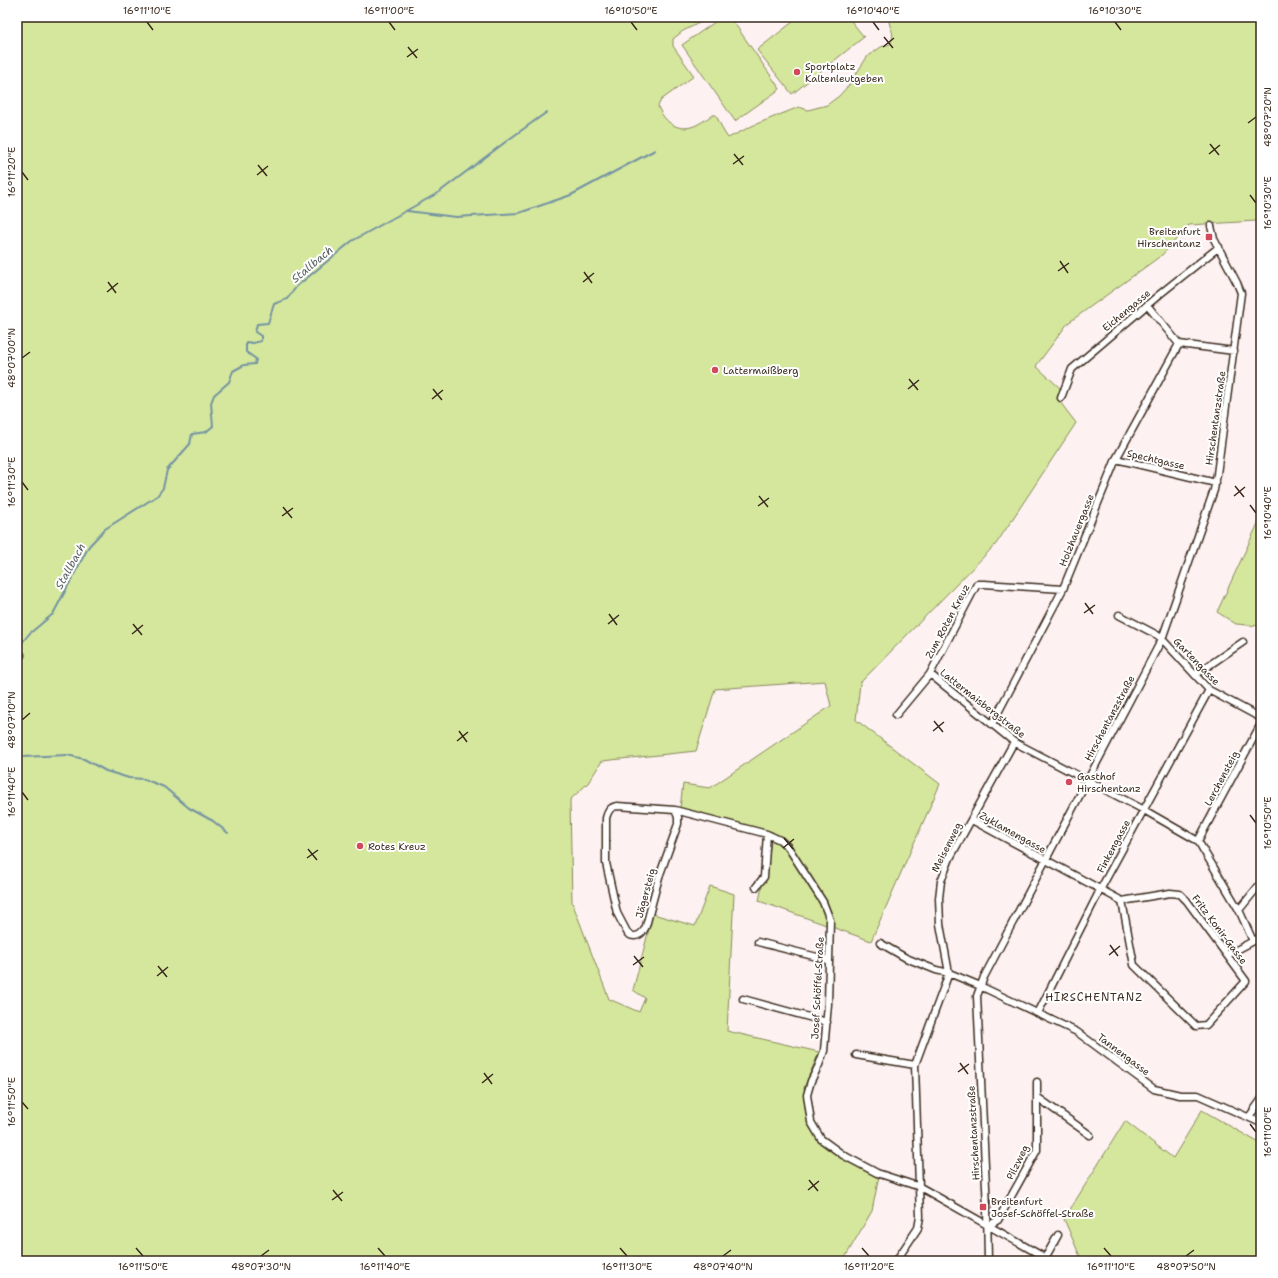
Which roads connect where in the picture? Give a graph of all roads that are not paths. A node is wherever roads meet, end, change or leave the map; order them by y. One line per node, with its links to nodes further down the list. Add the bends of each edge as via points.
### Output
1 (1211, 226): 2 (street, Hirschentanzstraße)
2 (1219, 246): 3 (street, Eichengasse); 5 (street, Hirschentanzstraße, via 1241,293)
3 (1147, 305): 4 (street); 6 (street, Eichengasse, via 1072,369)
4 (1179, 344): 5 (street); 7 (street, Holzhauergasse)
5 (1234, 351): 8 (street, Hirschentanzstraße)
6 (1061, 398)
7 (1116, 459): 8 (street, Spechtgasse); 9 (street, Holzhauergasse)
8 (1216, 483): 11 (street, Hirschentanzstraße)
9 (1063, 589): 13 (street, Zum Roten Kreuz, via 977,584); 18 (street, Holzhauergasse)
10 (1119, 615): 11 (street)
11 (1162, 639): 14 (street, Gartengasse); 21 (street, Hirschentanzstraße)
12 (1243, 642): 14 (street)
13 (930, 674): 16 (street, Zum Roten Kreuz); 18 (street, Lattermaisbergstraße)
14 (1195, 675): 15 (street, Gartengasse)
15 (1208, 690): 17 (street, Gartengasse); 24 (street, Finkengasse)
16 (896, 715)
17 (1261, 718)
18 (992, 724): 20 (street, Lattermaisbergstraße)
19 (1261, 724): 27 (street, Lerchensteig)
20 (1014, 742): 21 (street, Lattermaisbergstraße); 25 (street, Meisenweg)
21 (1088, 781): 24 (street, Lattermaisbergstraße); 28 (street, Hirschentanzstraße)
22 (612, 807): 23 (street, Josef Schöffel-Straße); 23 (street, Jägersteig, via 606,818 606,863 617,913 631,936 637,936 646,926 659,877 678,824)
23 (675, 810): 26 (street, Josef Schöffel-Straße)
24 (1144, 810): 27 (street, Lattermaisbergstraße); 31 (street, Finkengasse)
25 (972, 820): 28 (street, Zyklamengasse); 40 (street, Meisenweg, via 950,858 939,887 940,924)
26 (767, 834): 30 (street, via 764,877); 39 (street, Josef Schöffel-Straße, via 786,845 823,902 830,920)
27 (1198, 841): 33 (street)
28 (1045, 860): 31 (street); 41 (street, Hirschentanzstraße)
29 (1261, 882): 33 (street)
30 (756, 887)
31 (1100, 890): 32 (street); 43 (street, Finkengasse)
32 (1122, 901): 38 (street, Fritz Konir-Gasse, via 1170,893 1180,894 1188,900); 38 (street, Fritz Konir-Gasse, via 1134,965 1196,1026 1206,1025 1246,981)
33 (1239, 910): 35 (street)
34 (1261, 937): 35 (street)
35 (1254, 941): 38 (street)
36 (758, 942): 39 (street)
37 (880, 943): 40 (street, via 906,958)
38 (1228, 955)
39 (829, 960): 44 (street, Josef Schöffel-Straße)
40 (949, 973): 41 (street); 46 (street)
41 (980, 986): 43 (street, Tannengasse); 54 (street, Hirschentanzstraße, via 978,996)
42 (744, 999): 44 (street)
43 (1038, 1013): 50 (street, Tannengasse, via 1077,1032 1154,1089 1180,1095 1198,1095)
44 (827, 1022): 53 (street, Josef Schöffel-Straße, via 824,1051 807,1095 811,1122 821,1139 843,1156 877,1173)
45 (856, 1055): 46 (street)
46 (915, 1065): 53 (street)
47 (1037, 1082): 48 (street, Pilzweg)
48 (1037, 1097): 52 (street); 54 (street, Pilzweg, via 1036,1150 998,1220)
49 (1261, 1100): 50 (street)
50 (1249, 1117): 51 (street, Tannengasse)
51 (1261, 1122)
52 (1090, 1135)
53 (920, 1187): 54 (street, Josef Schöffel-Straße); 57 (street, via 920,1222)
54 (988, 1226): 56 (street, Josef Schöffel-Straße); 58 (street, Hirschentanzstraße)
55 (1058, 1235): 56 (street)
56 (1045, 1258): 59 (street, Josef Schöffel-Straße)
57 (896, 1261)
58 (988, 1261)
59 (1052, 1261)

